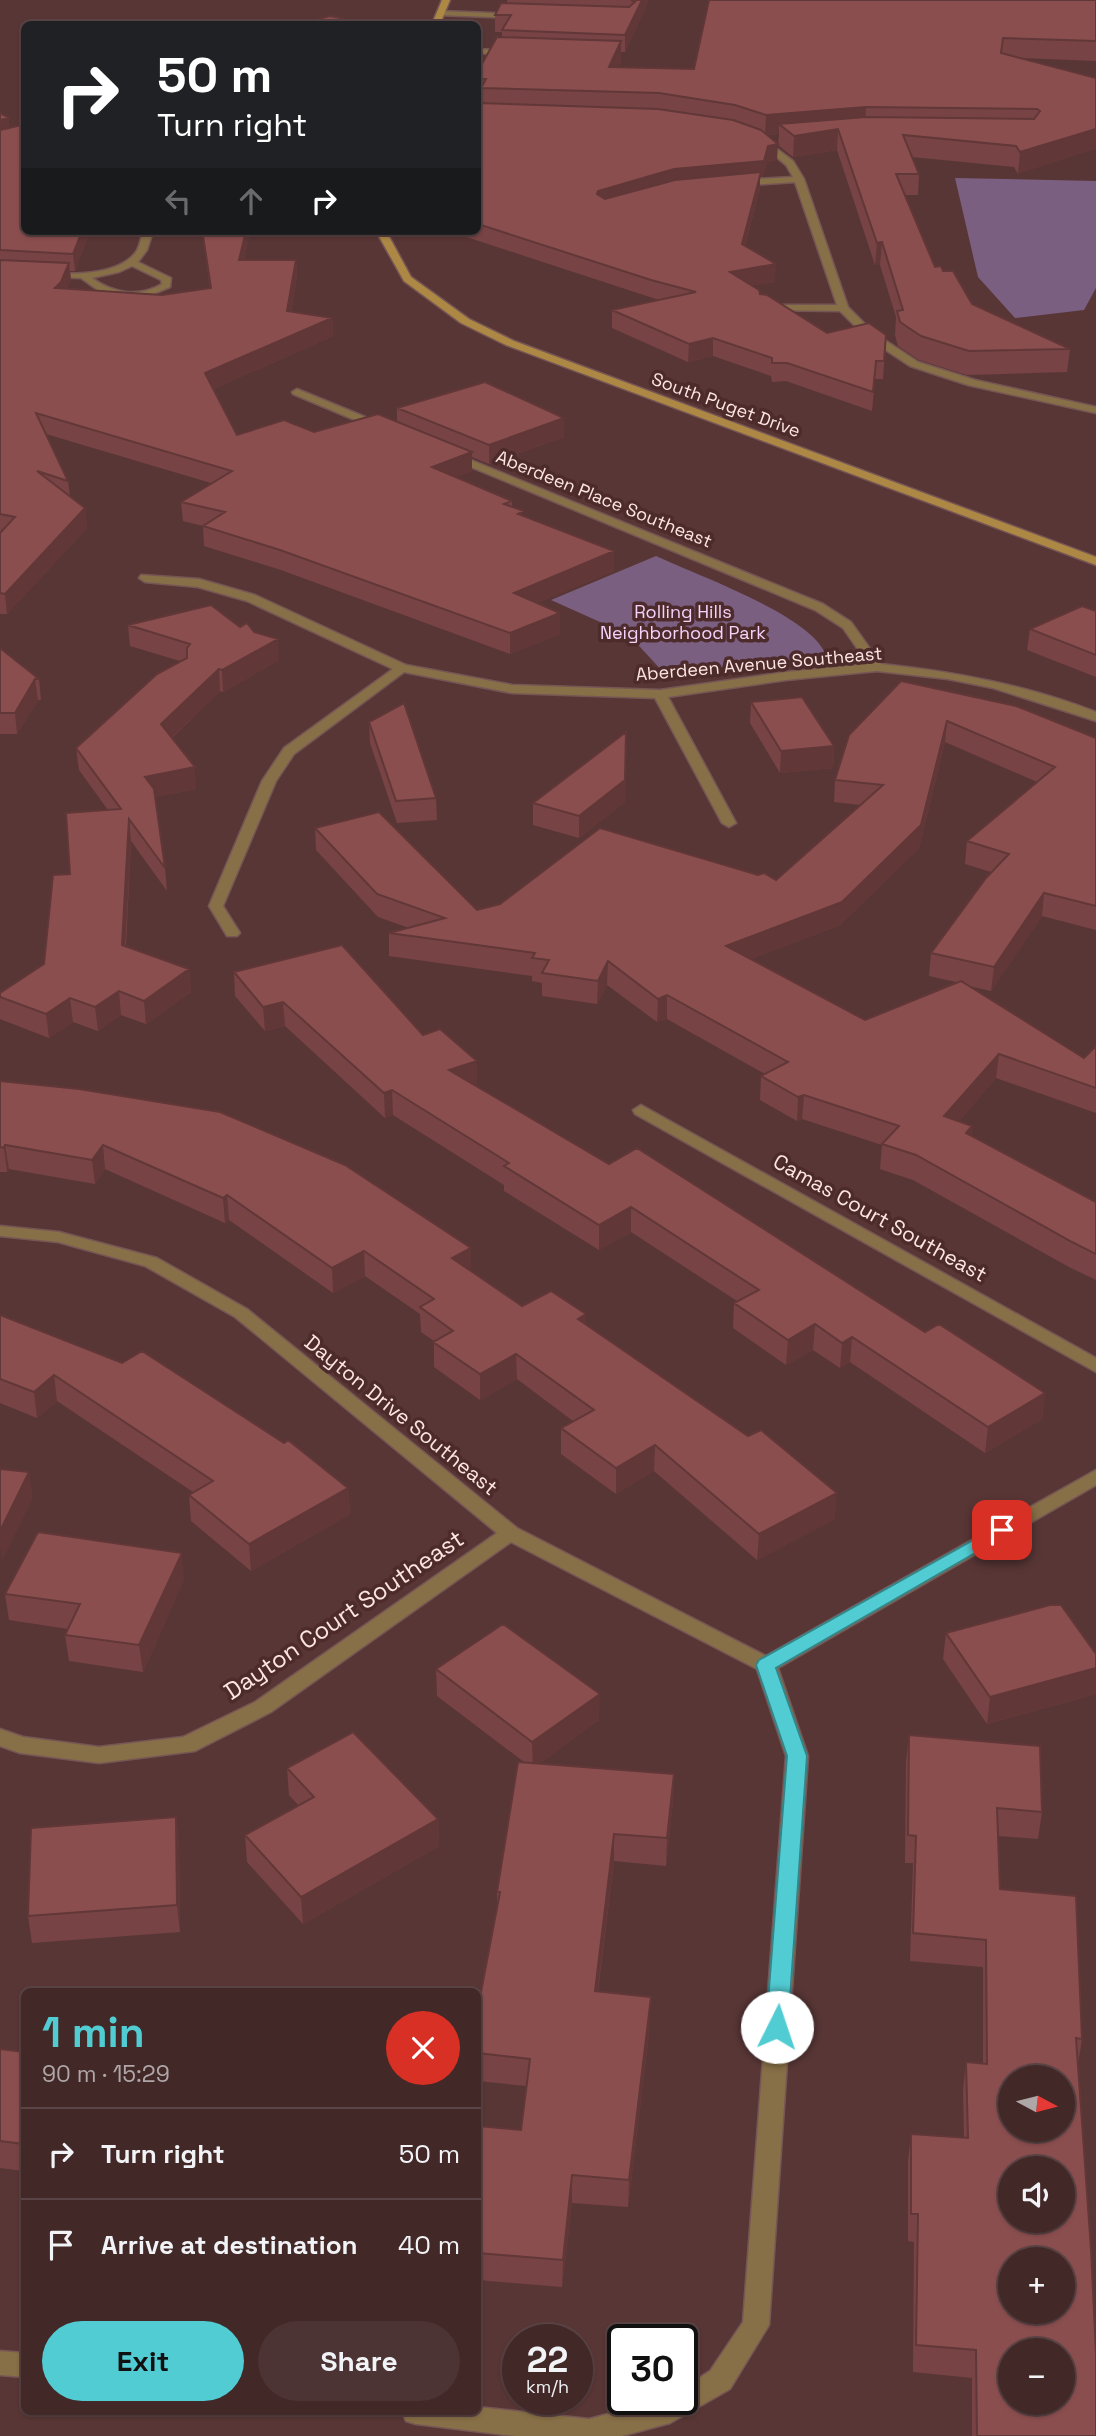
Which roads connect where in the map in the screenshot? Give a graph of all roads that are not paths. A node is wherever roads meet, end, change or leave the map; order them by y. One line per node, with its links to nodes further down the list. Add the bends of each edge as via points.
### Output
1 (446, 0): 2 (street)
2 (440, 13): 3 (street); 4 (street)
3 (523, 16)
4 (437, 21)
5 (481, 51): 6 (street)
6 (517, 53)
7 (744, 135): 9 (street)
8 (778, 139): 9 (street)
9 (765, 141): 10 (street, via 790,163)
10 (799, 179): 11 (street); 17 (street)
11 (726, 184)
12 (147, 235): 14 (street, via 142,251)
13 (383, 235): 23 (street, South Puget Drive, via 407,279 465,321 510,343)
14 (130, 262): 16 (street, via 118,269); 16 (street, via 166,278 167,285 155,291 113,293)
15 (0, 272): 16 (street)
16 (82, 275)
17 (843, 308): 18 (street); 20 (street, via 870,335 914,364 972,383)
18 (765, 309)
19 (297, 392): 21 (street)
20 (1096, 410)
21 (399, 434)
22 (437, 450): 25 (street, Aberdeen Place Southeast, via 819,607 847,625)
23 (1096, 561)
24 (145, 578): 26 (street, Aberdeen Avenue Southeast, via 199,583 251,598)
25 (877, 667): 27 (street, Aberdeen Avenue Southeast); 28 (street, Aberdeen Avenue Southeast, via 995,684)
26 (402, 668): 27 (street, Aberdeen Avenue Southeast, via 512,689); 30 (street, via 289,751 269,781 216,905)
27 (660, 694): 29 (street)
28 (1096, 717)
29 (729, 823)
30 (232, 933)
31 (641, 1110): 33 (street, Camas Court Southeast)
32 (0, 1231): 35 (street, Dayton Drive Southeast, via 59,1237 151,1262 241,1313)
33 (1096, 1366)
34 (1096, 1476): 36 (street)
35 (509, 1533): 36 (street, Dayton Drive Southeast); 37 (street, Dayton Court Southeast, via 263,1707 187,1745 99,1755 20,1745)
36 (766, 1665): 40 (street, via 797,1756 756,2325 720,2380 670,2411 589,2432)
37 (0, 1737)
38 (0, 2362): 39 (street)
39 (21, 2365)
40 (442, 2415)

